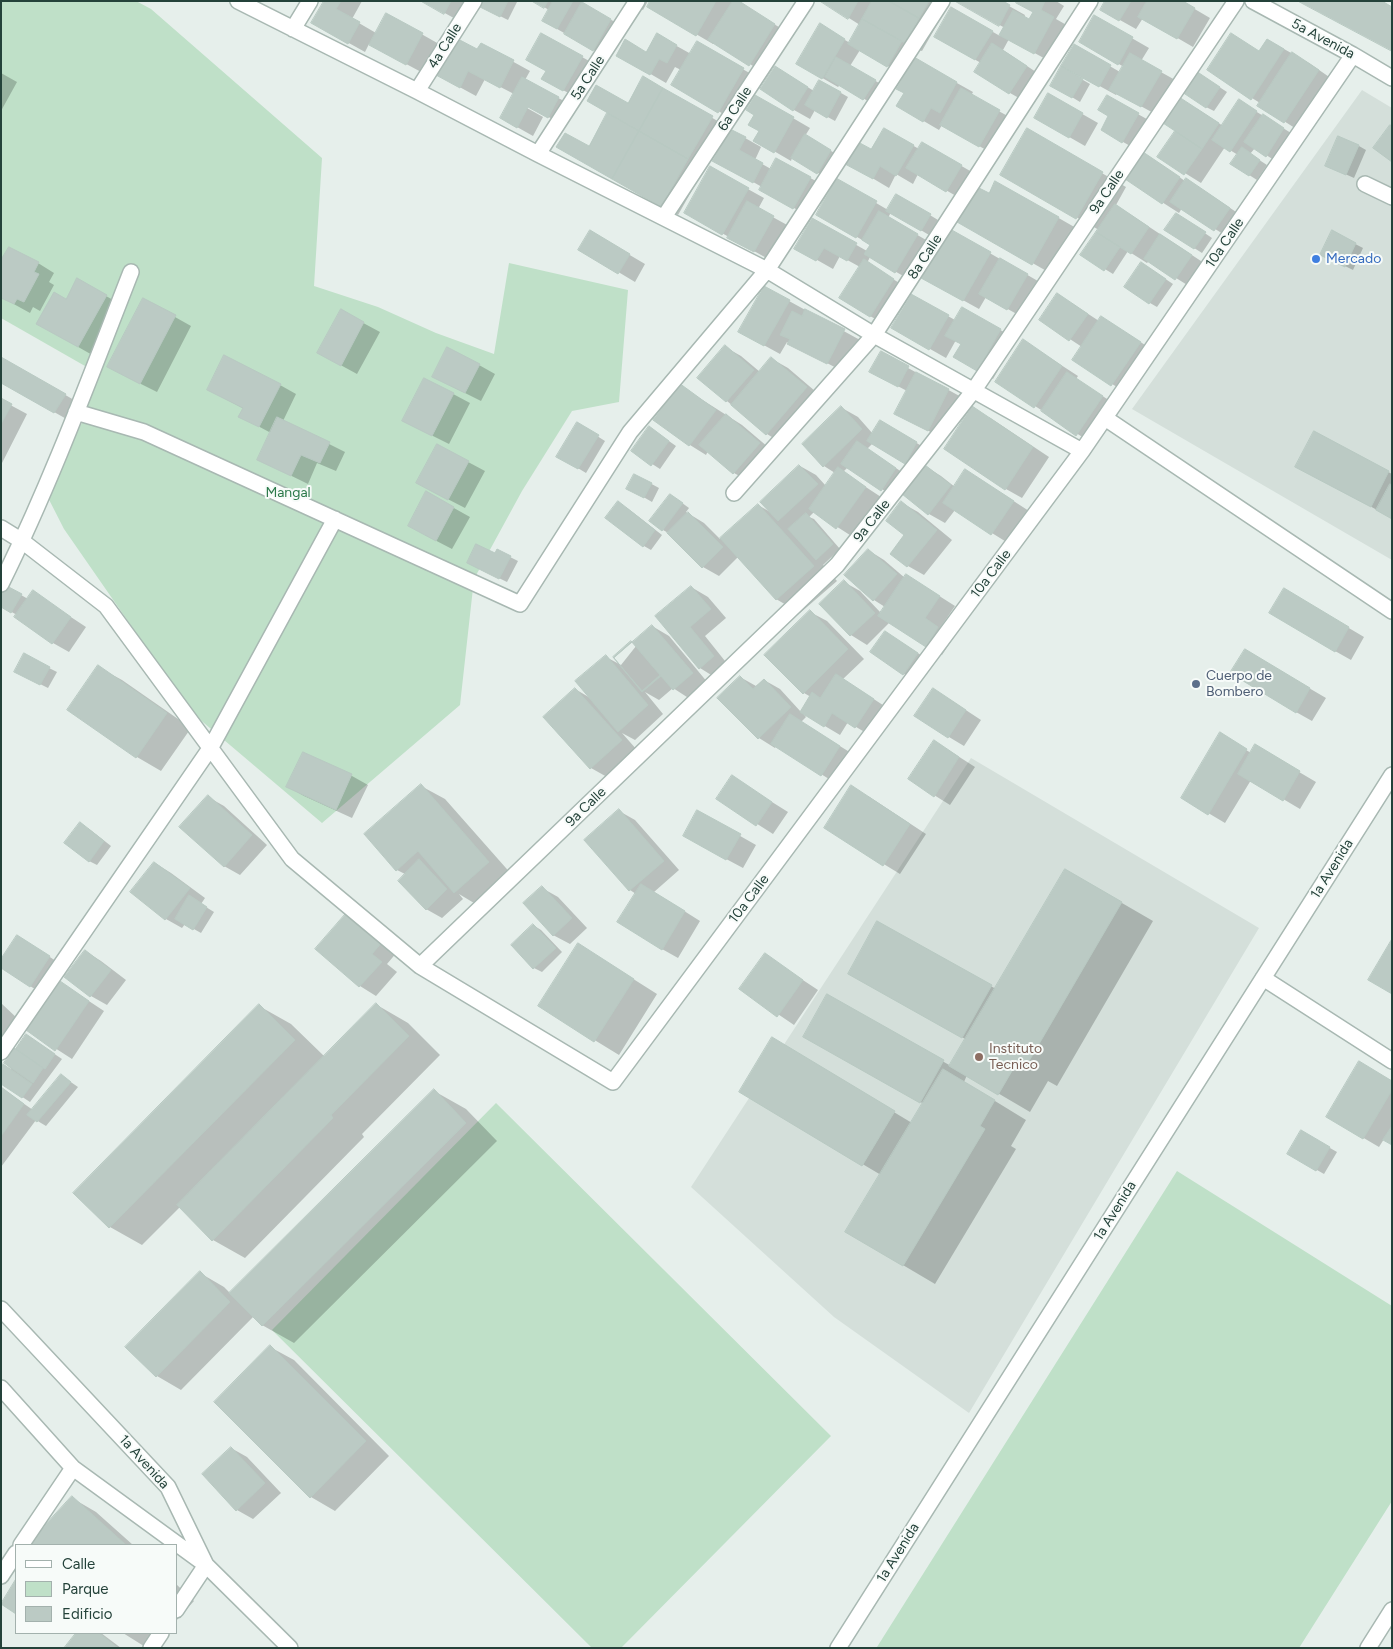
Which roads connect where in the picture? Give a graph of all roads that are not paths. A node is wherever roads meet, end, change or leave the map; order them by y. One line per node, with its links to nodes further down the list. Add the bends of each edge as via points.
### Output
1 (238, 1): 10 (street)
2 (310, 1): 10 (street)
3 (474, 1): 13 (street, 4a Calle)
4 (637, 1): 14 (street, 5a Calle)
5 (806, 1): 17 (street, 6a Calle)
6 (942, 1): 18 (street)
7 (1090, 1): 20 (street, 8a Calle)
8 (1236, 1): 21 (street, 9a Calle)
9 (1253, 1): 11 (street, 5a Avenida)
10 (294, 28): 13 (street)
11 (1353, 55): 12 (street, 5a Avenida); 23 (street, 10a Calle)
12 (1392, 78)
13 (417, 90): 14 (street)
14 (538, 154): 17 (street)
15 (1366, 184): 16 (street)
16 (1392, 197)
17 (664, 218): 18 (street)
18 (767, 270): 20 (street); 26 (street, via 630,432 520,604)
19 (131, 272): 22 (street)
20 (874, 335): 21 (street); 25 (street, 8a Calle)
21 (974, 390): 24 (street); 33 (street, 9a Calle, via 837,565)
22 (76, 412): 26 (street, via 144,432); 28 (street)
23 (1105, 418): 24 (street, 10a Calle); 30 (street)
24 (1082, 451): 33 (street, 10a Calle, via 613,1082)
25 (734, 493)
26 (335, 518): 31 (street)
27 (1, 528): 28 (street)
28 (22, 541): 29 (street); 31 (street, via 106,606)
29 (1, 584)
30 (1392, 611)
31 (211, 747): 33 (street, via 292,859); 35 (street)
32 (1392, 775): 34 (street, 1a Avenida)
33 (420, 966)
34 (1263, 978): 36 (street); 51 (street, 1a Avenida)
35 (1, 1052)
36 (1392, 1061)
37 (1, 1309): 44 (street, 1a Avenida, via 168,1487)
38 (1, 1388): 39 (street)
39 (73, 1468): 40 (street); 41 (street)
40 (22, 1544)
41 (177, 1544)
42 (178, 1545): 44 (street)
43 (15, 1555): 45 (street)
44 (206, 1565): 46 (street); 50 (street, 1a Avenida)
45 (1, 1576)
46 (178, 1607)
47 (1392, 1610): 52 (street)
48 (160, 1634): 49 (street)
49 (151, 1648)
50 (290, 1648)
51 (838, 1648)
52 (1368, 1648)

